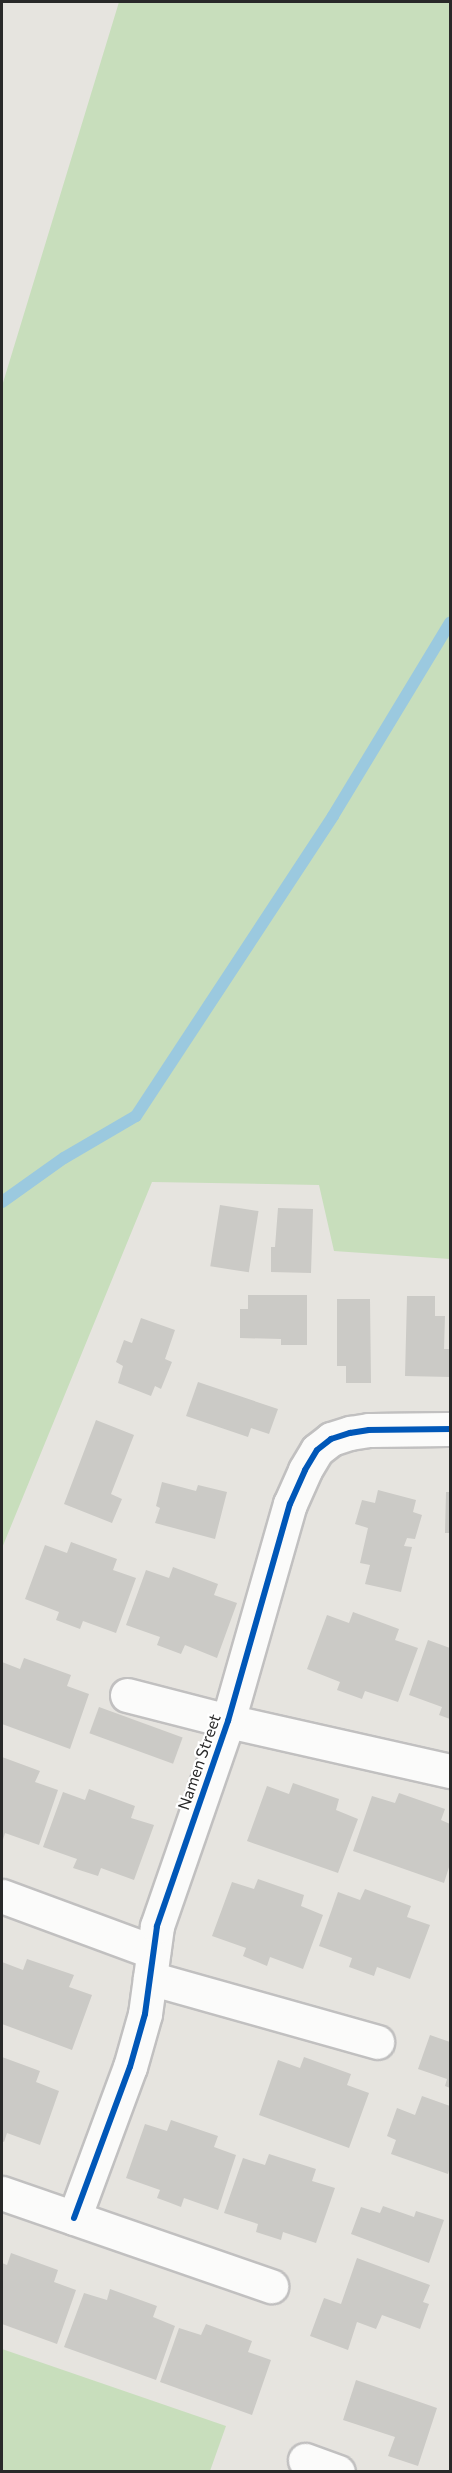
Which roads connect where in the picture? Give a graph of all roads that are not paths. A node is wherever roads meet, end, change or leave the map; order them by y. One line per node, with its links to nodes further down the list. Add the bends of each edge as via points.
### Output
1 (450, 1429): 3 (street, Namen Street, via 369,1430 331,1440 317,1450 290,1504)
2 (127, 1695): 3 (street)
3 (228, 1721): 4 (street); 6 (street, Namen Street, via 157,1926)
4 (450, 1771)
5 (2, 1896): 6 (street)
6 (151, 1965): 7 (street); 9 (street, Namen Street, via 146,2014 130,2067)
7 (377, 2042)
8 (2, 2193): 9 (street)
9 (74, 2218): 10 (street)
10 (271, 2286)
11 (305, 2460): 12 (street)
12 (338, 2472)

